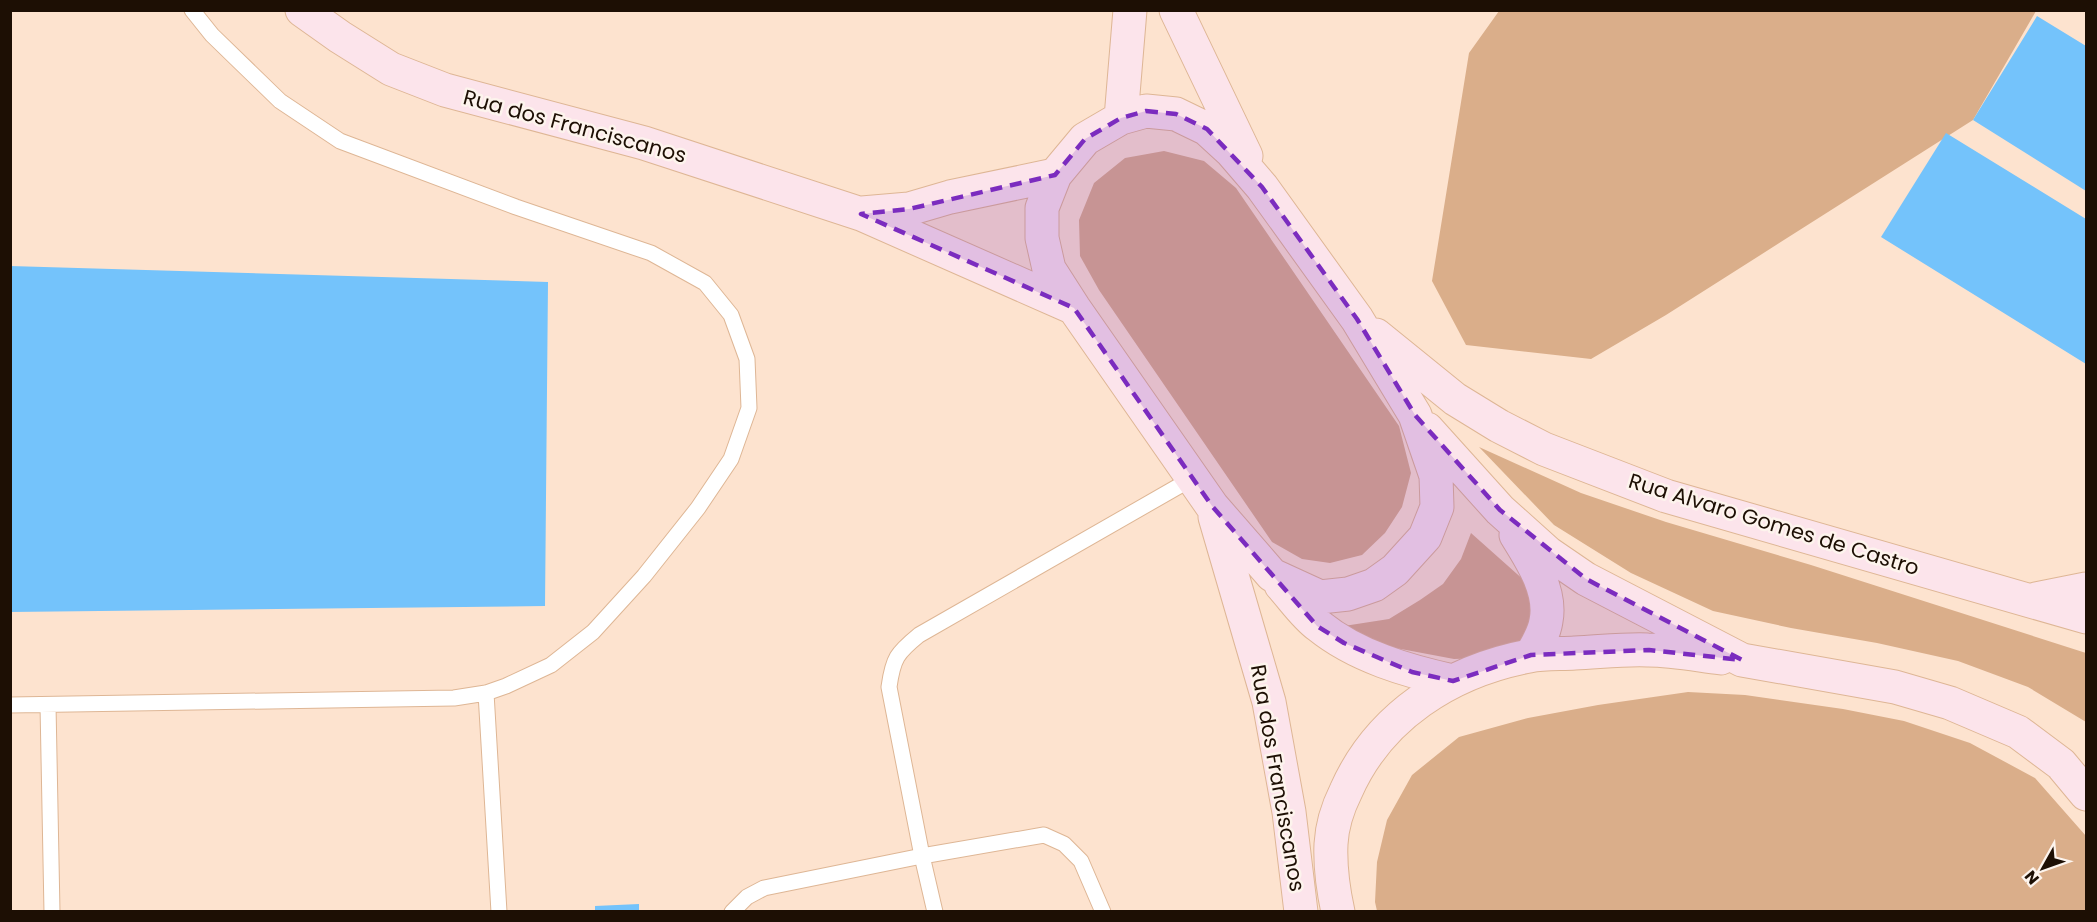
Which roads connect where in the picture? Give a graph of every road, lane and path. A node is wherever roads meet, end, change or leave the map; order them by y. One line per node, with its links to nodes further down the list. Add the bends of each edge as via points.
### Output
1 (192, 10): 22 (lane, via 280,101 340,141 651,253 705,283 731,315 747,359 749,408 731,459 644,576 593,632 550,665)
2 (302, 10): 8 (main road, Rua dos Franciscanos, via 391,69 445,90 644,143)
3 (1130, 10): 5 (main road)
4 (1176, 10): 7 (main road)
5 (1121, 118): 6 (main road, via 1085,139); 7 (main road, via 1146,111 1176,114 1207,129)
6 (1055, 175): 8 (main road, Rua dos Franciscanos, via 909,209); 9 (main road, via 1042,208 1042,238 1049,269)
7 (1262, 187): 10 (main road)
8 (861, 214): 9 (main road, Rua dos Franciscanos)
9 (1074, 308): 12 (main road)
10 (1357, 319): 11 (main road); 17 (main road, Rua Alvaro Gomes de Castro, via 1455,399 1544,449 1666,496)
11 (1415, 415): 14 (main road); 15 (main road, via 1436,476 1437,507 1425,537 1395,570 1374,585 1348,594 1320,597)
12 (1193, 478): 13 (main road); 26 (lane, via 919,636 900,651 891,668 889,687)
13 (1212, 506): 15 (main road); 32 (main road, Rua dos Franciscanos, via 1269,702 1289,812)
14 (1500, 510): 19 (main road, via 1528,555 1546,600 1546,621); 20 (main road, via 1548,553 1586,579)
15 (1272, 575): 21 (main road, via 1317,626 1344,644 1412,672)
16 (2086, 589): 17 (main road)
17 (2031, 600): 18 (main road, Rua Alvaro Gomes de Castro)
18 (2086, 617)
19 (1531, 655): 20 (main road, via 1649,650); 21 (main road)
20 (1742, 660): 25 (main road, via 1895,687 1950,703 2018,732 2061,764)
21 (1452, 681): 33 (main road, via 1398,717 1376,740 1354,773 1338,808 1331,842 1331,876)
22 (486, 693): 24 (lane, via 454,698); 28 (lane)
23 (10, 705): 24 (lane)
24 (48, 705): 27 (lane)
25 (2086, 794)
26 (922, 856): 29 (lane, via 765,888 747,897); 30 (lane); 31 (lane, via 1044,835 1064,844 1081,861)
27 (52, 912)
28 (499, 912)
29 (732, 912)
30 (935, 912)
31 (1103, 912)
32 (1301, 912)
33 (1338, 912)

